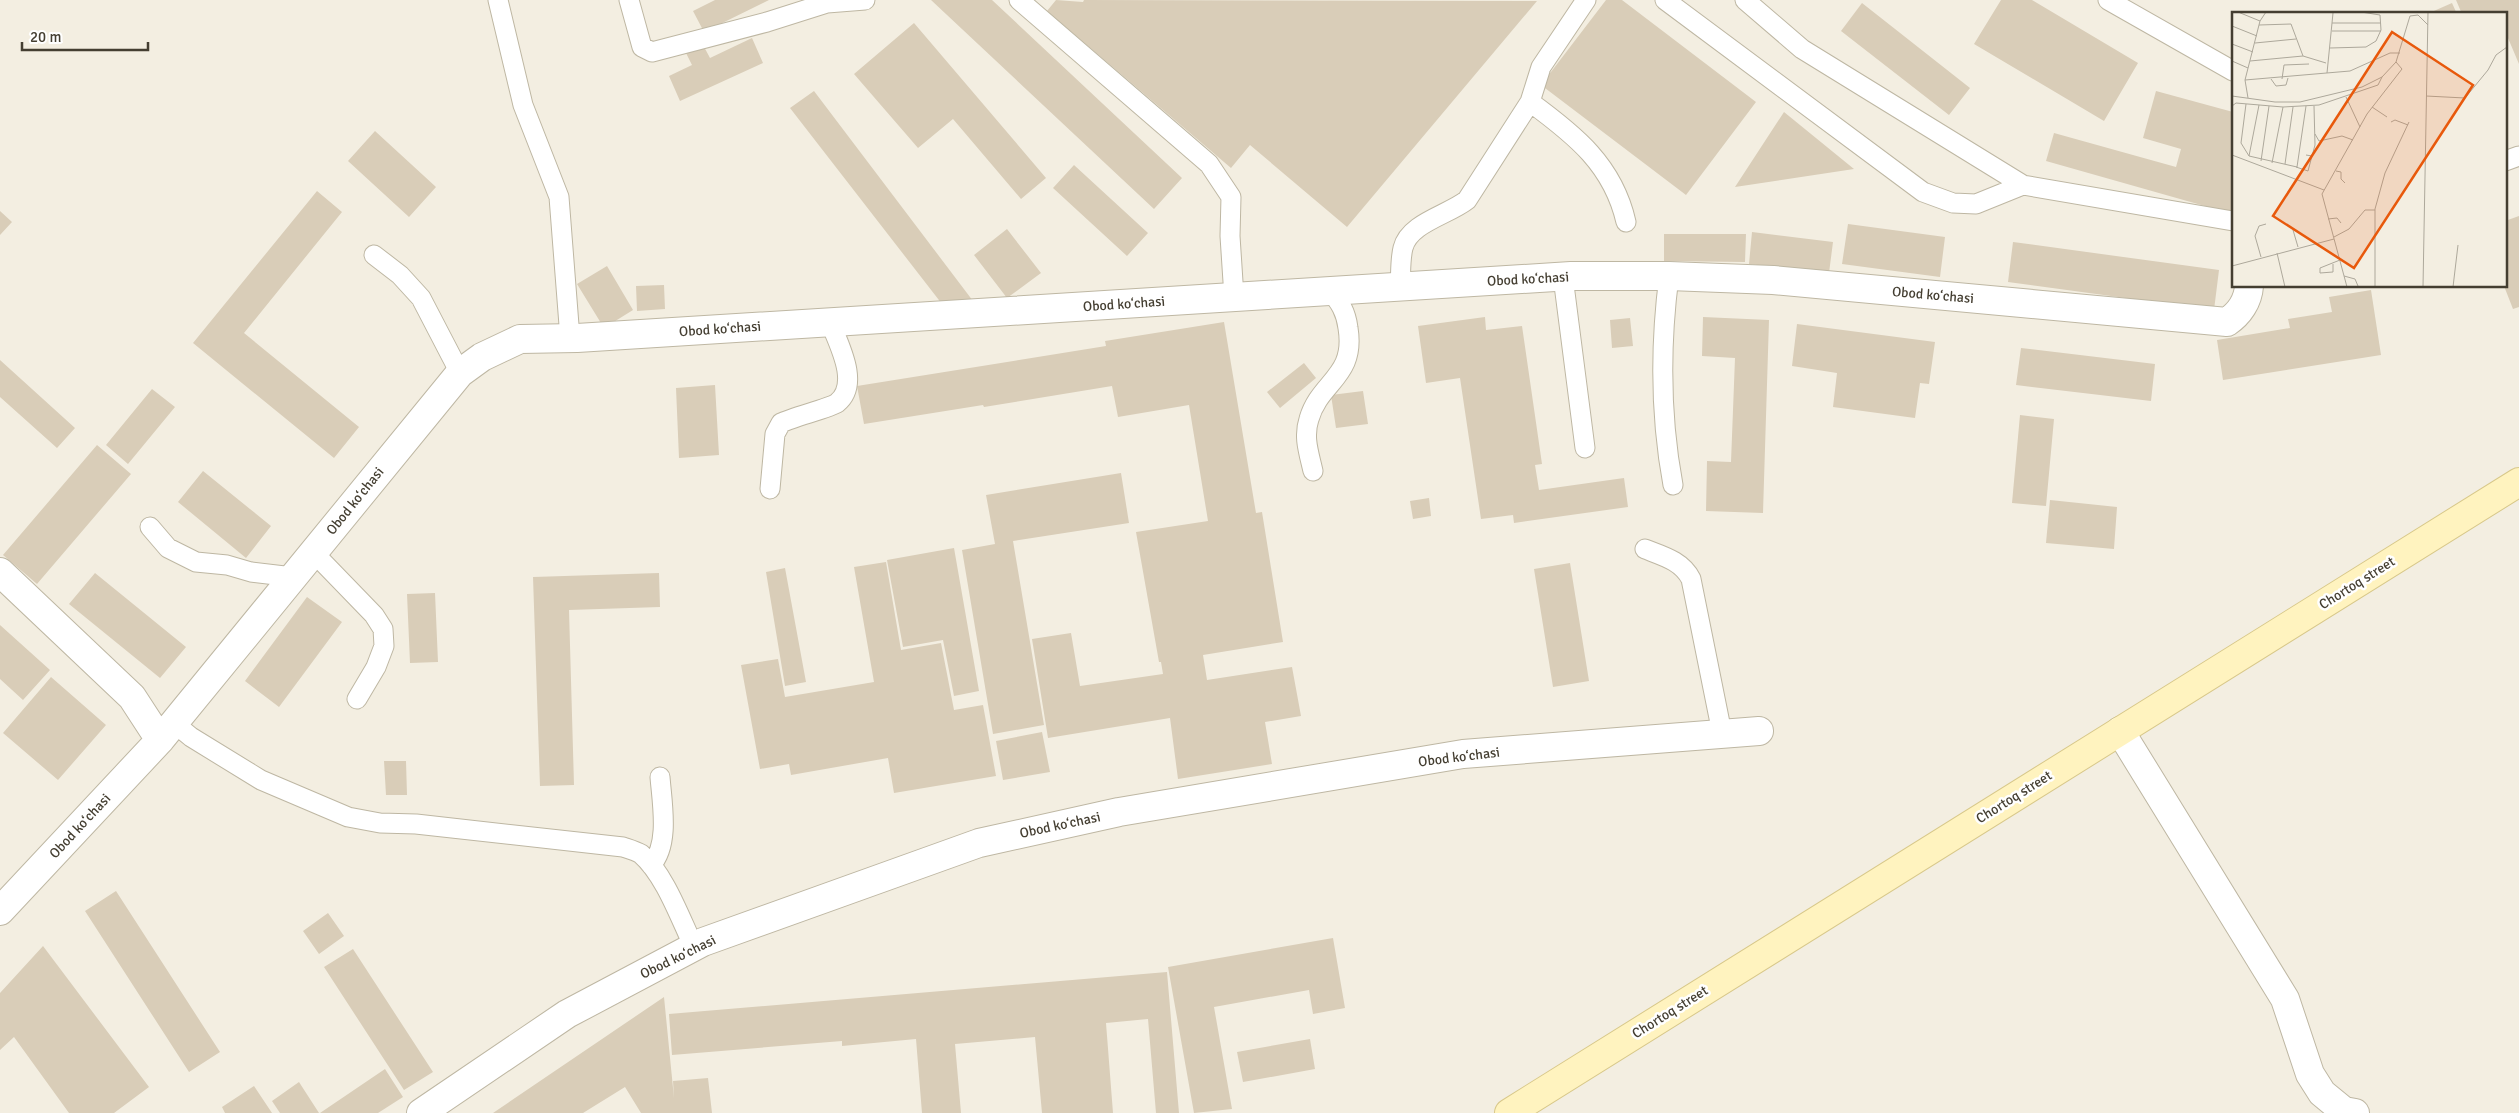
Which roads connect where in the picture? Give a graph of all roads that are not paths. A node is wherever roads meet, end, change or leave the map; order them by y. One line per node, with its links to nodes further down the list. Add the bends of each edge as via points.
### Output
1 (498, 0): 25 (lane, via 523,104 559,197)
2 (629, 0): 9 (lane, via 642,47 652,52 767,22)
3 (865, 0): 9 (lane)
4 (1019, 0): 23 (lane, via 1209,164 1231,197)
5 (1586, 0): 11 (lane, via 1541,67)
6 (1665, 0): 14 (lane, via 1923,192 1953,203 1976,204)
7 (1745, 0): 14 (lane, via 1802,49)
8 (2108, 0): 10 (lane)
9 (826, 2)
10 (2232, 70)
11 (1530, 102): 16 (lane, via 1563,126 1603,167 1621,200); 20 (lane, via 1467,200 1455,210 1409,234 1403,247)
12 (2519, 156): 13 (lane)
13 (2506, 161)
14 (2023, 185): 15 (lane)
15 (2232, 221)
16 (1626, 222)
17 (374, 255): 26 (lane, via 400,275 421,298)
18 (1669, 276): 19 (street, Obod koʻchasi); 21 (street, Obod koʻchasi, via 1773,280 2227,322 2236,315 2249,295); 30 (lane, via 1662,396)
19 (1563, 277): 20 (street, Obod koʻchasi); 27 (lane)
20 (1400, 287): 22 (street, Obod koʻchasi)
21 (2249, 288)
22 (1330, 291): 23 (street, Obod koʻchasi); 28 (lane, via 1347,316 1350,338 1347,361 1309,417 1305,437)
23 (1234, 297): 24 (street, Obod koʻchasi)
24 (830, 322): 25 (street, Obod koʻchasi); 31 (lane, via 849,371 847,387 837,403 781,422 775,434)
25 (570, 338): 26 (street, Obod koʻchasi, via 520,338 482,357)
26 (460, 373): 34 (street, Obod koʻchasi)
27 (1585, 448)
28 (1313, 471)
29 (2519, 482): 39 (main road, Chortoq street)
30 (1672, 485)
31 (770, 489)
32 (150, 527): 36 (lane, via 168,548 196,562)
33 (1645, 549): 41 (lane, via 1677,562 1691,579)
34 (313, 552): 36 (street, Obod koʻchasi); 37 (lane, via 374,615 383,629 384,646)
35 (0, 572): 40 (street)
36 (293, 577): 40 (street, Obod koʻchasi)
37 (357, 699)
38 (1759, 731): 41 (street, Obod koʻchasi)
39 (2120, 731): 47 (main road, Chortoq street); 48 (street, via 2285,999 2310,1074 2322,1093 2344,1111)
40 (167, 732): 43 (lane, via 191,737 261,780 348,817 623,847 640,853); 44 (street, Obod koʻchasi)
41 (1722, 733): 45 (street, Obod koʻchasi, via 1462,754 1119,812 979,843)
42 (660, 778): 43 (lane, via 662,837 659,853)
43 (651, 865): 45 (lane)
44 (0, 911)
45 (694, 947): 46 (street, Obod koʻchasi, via 566,1014)
46 (421, 1113)
47 (1509, 1113)
48 (2355, 1113)

